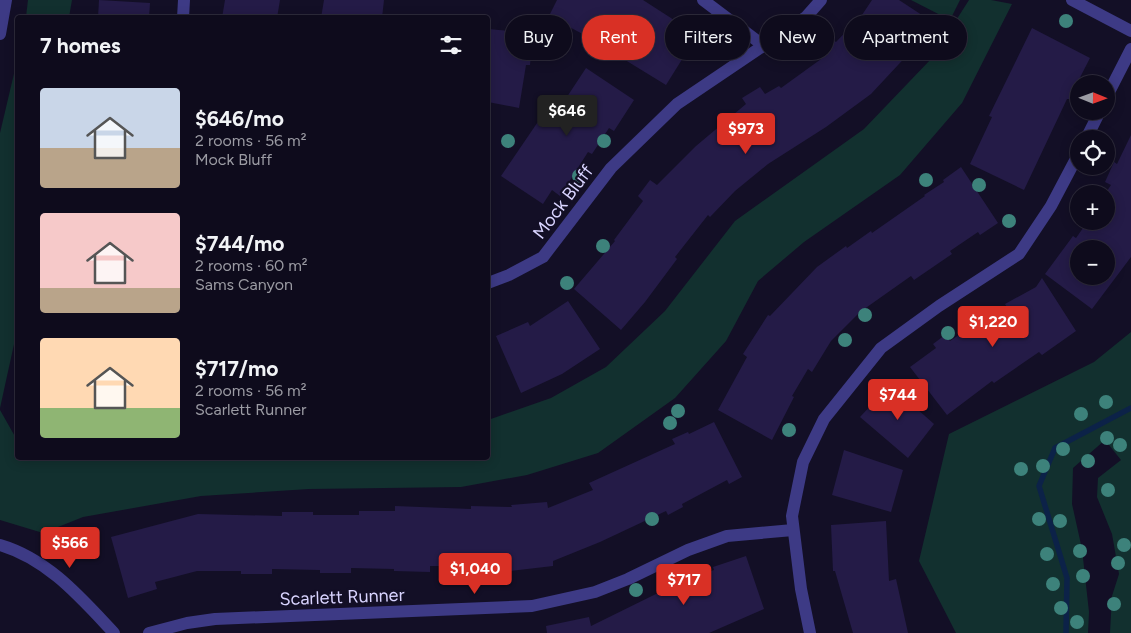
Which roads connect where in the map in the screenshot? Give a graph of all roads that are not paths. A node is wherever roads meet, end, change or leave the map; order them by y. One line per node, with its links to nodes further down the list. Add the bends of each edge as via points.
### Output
1 (6, 0): 9 (street)
2 (184, 0): 6 (street)
3 (703, 0): 10 (street)
4 (821, 0): 7 (street, Mock Bluff)
5 (1072, 0): 8 (street)
6 (182, 15)
7 (808, 15)
8 (1131, 31)
9 (0, 34)
10 (760, 43)
11 (1131, 48): 13 (street)
12 (760, 49): 15 (street, Mock Bluff, via 677,104 611,168 544,256)
13 (1115, 80)
14 (1070, 170): 16 (street, via 1019,254 938,306 881,348 824,419 803,462 792,516)
15 (490, 282)
16 (793, 530): 19 (street, Scarlett Runner, via 727,536 594,592 532,606 215,620 187,623); 20 (street, via 800,589)
17 (0, 545): 18 (street, via 18,550 43,565)
18 (114, 633)
19 (150, 633)
20 (810, 633)

